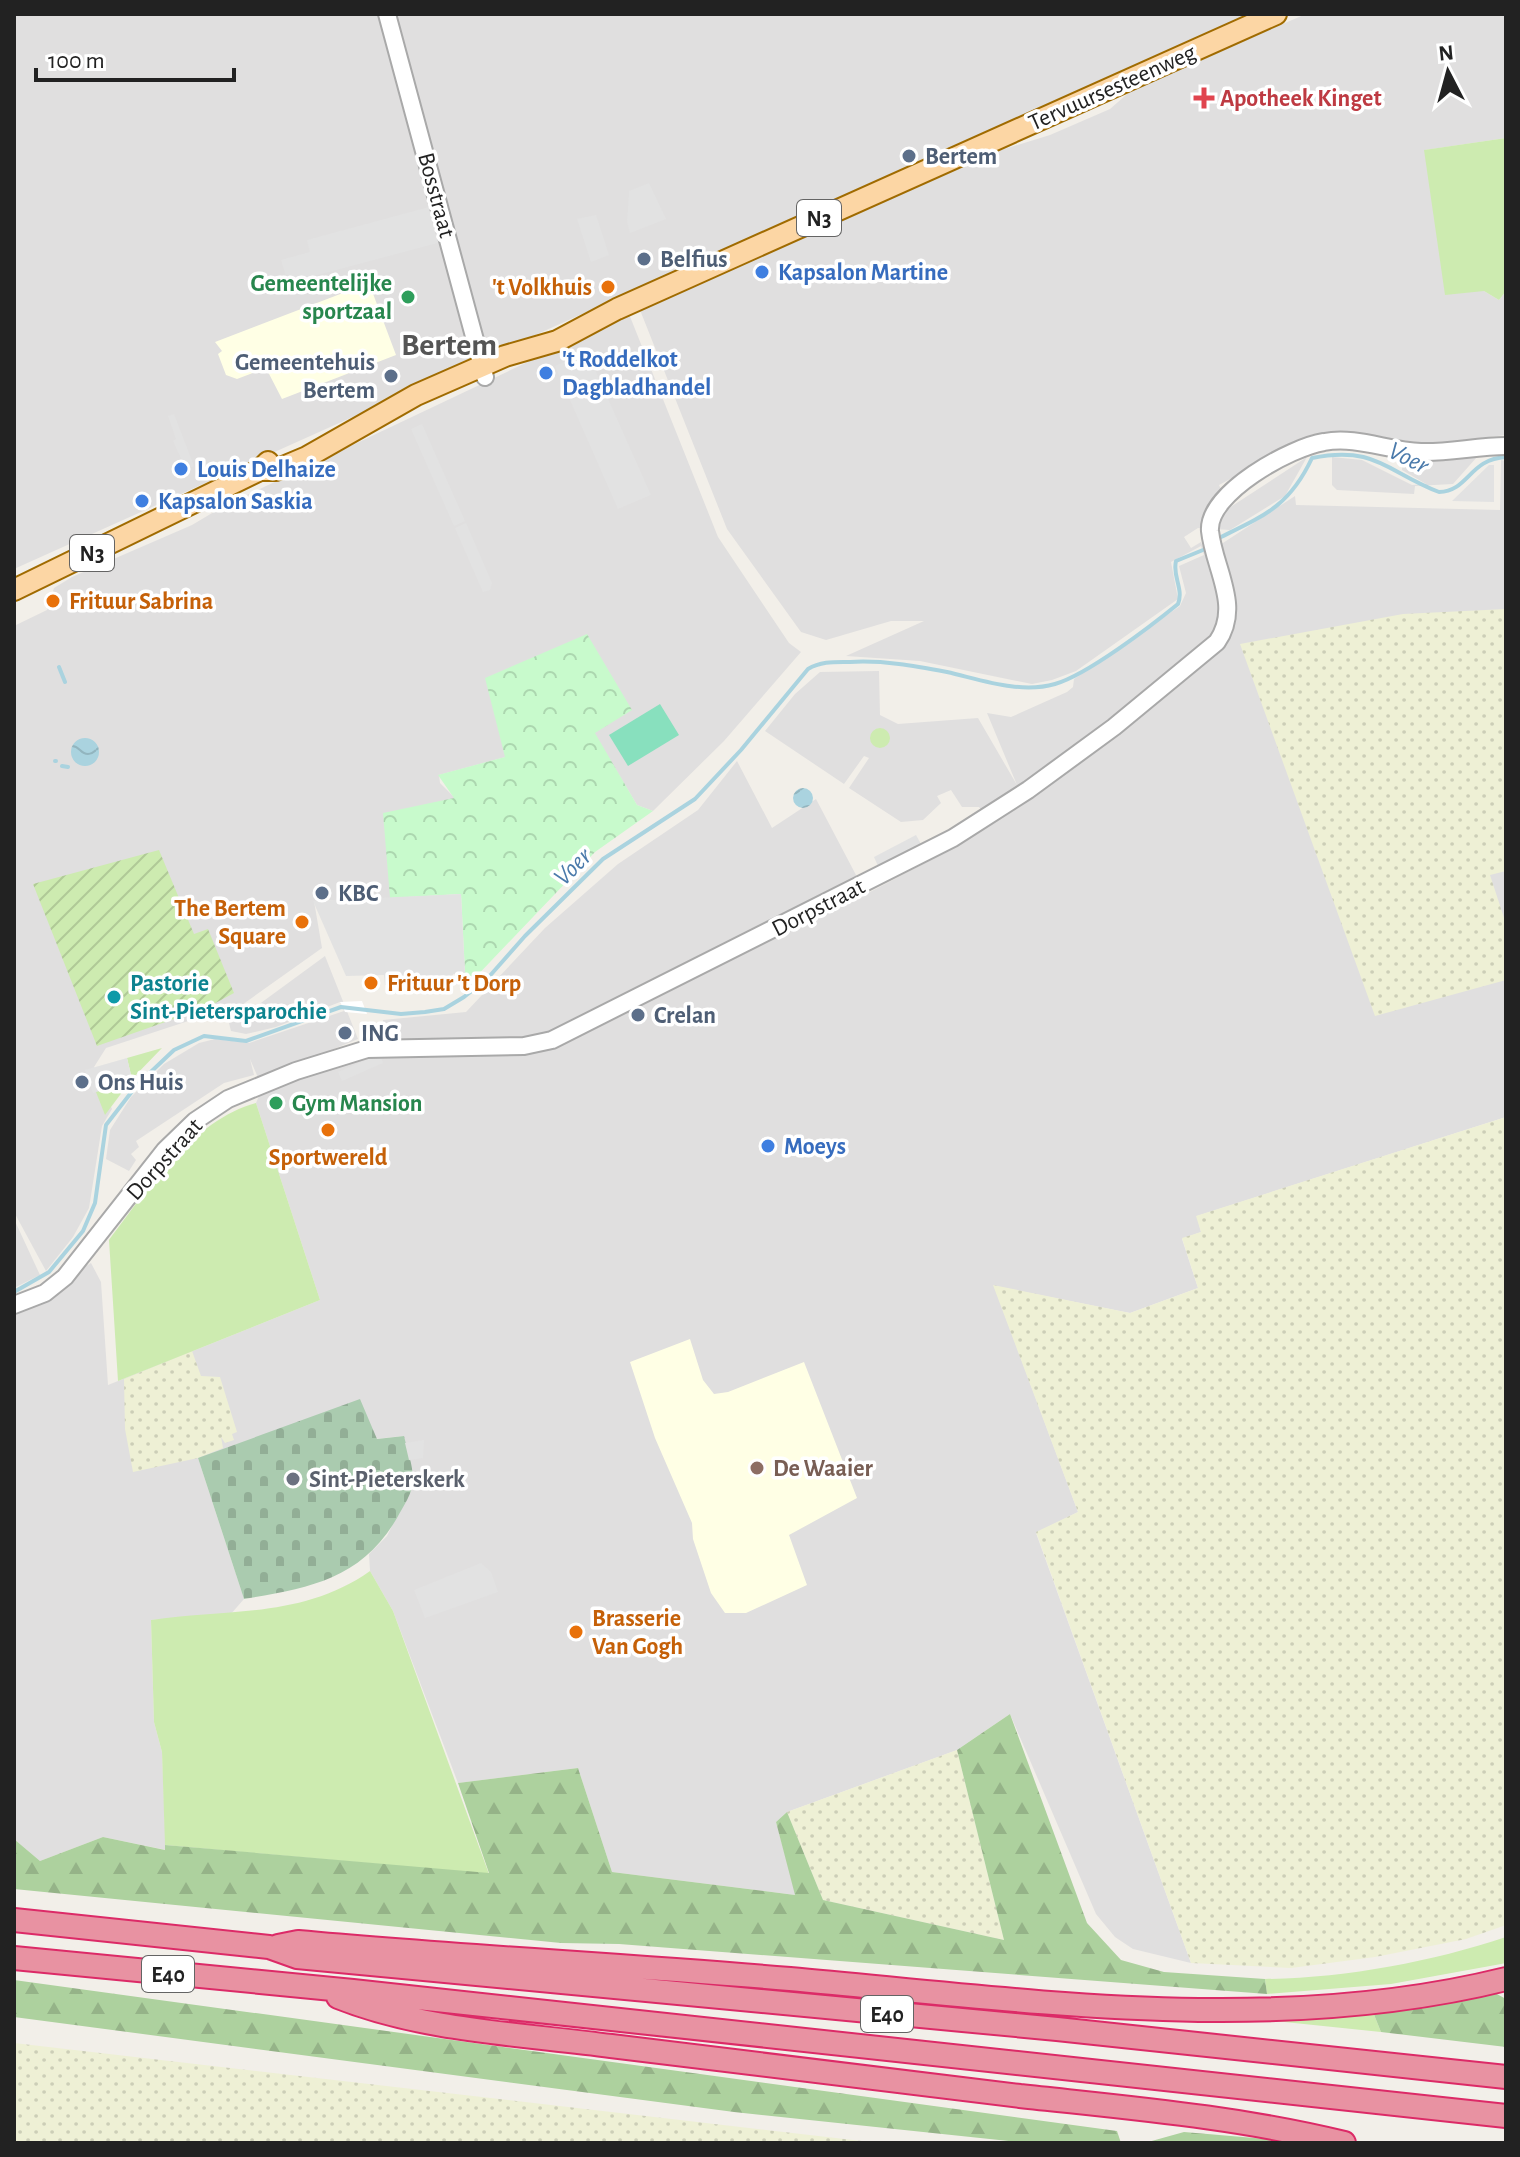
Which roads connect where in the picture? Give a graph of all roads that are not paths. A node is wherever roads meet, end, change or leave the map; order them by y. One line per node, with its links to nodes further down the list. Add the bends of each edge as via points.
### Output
1 (387, 14): 3 (street, Bosstraat)
2 (1276, 14): 3 (main road, Tervuursesteenweg / N3)
3 (484, 371): 5 (main road, Tervuursesteenweg / N3, via 418,408 373,421 283,467 260,470)
4 (1506, 446): 6 (street, Dorpstraat, via 1417,452 1352,441 1323,442 1234,487 1211,514 1228,608 1217,642 1028,790 940,845 552,1040 524,1046 367,1049 228,1099 165,1150 65,1277 45,1293)
5 (14, 590)
6 (14, 1305)
7 (14, 1920): 8 (highway, E40)
8 (269, 1947): 10 (highway, via 298,1942 1000,1998 1233,2009 1344,2005); 12 (highway, E40, via 297,1957)
9 (14, 1958): 11 (highway, E40)
10 (1506, 1979)
11 (322, 1990): 13 (highway, E40); 14 (highway, via 378,2013 465,2027 1195,2116)
12 (1506, 2077)
13 (1506, 2116)
14 (1344, 2143)

